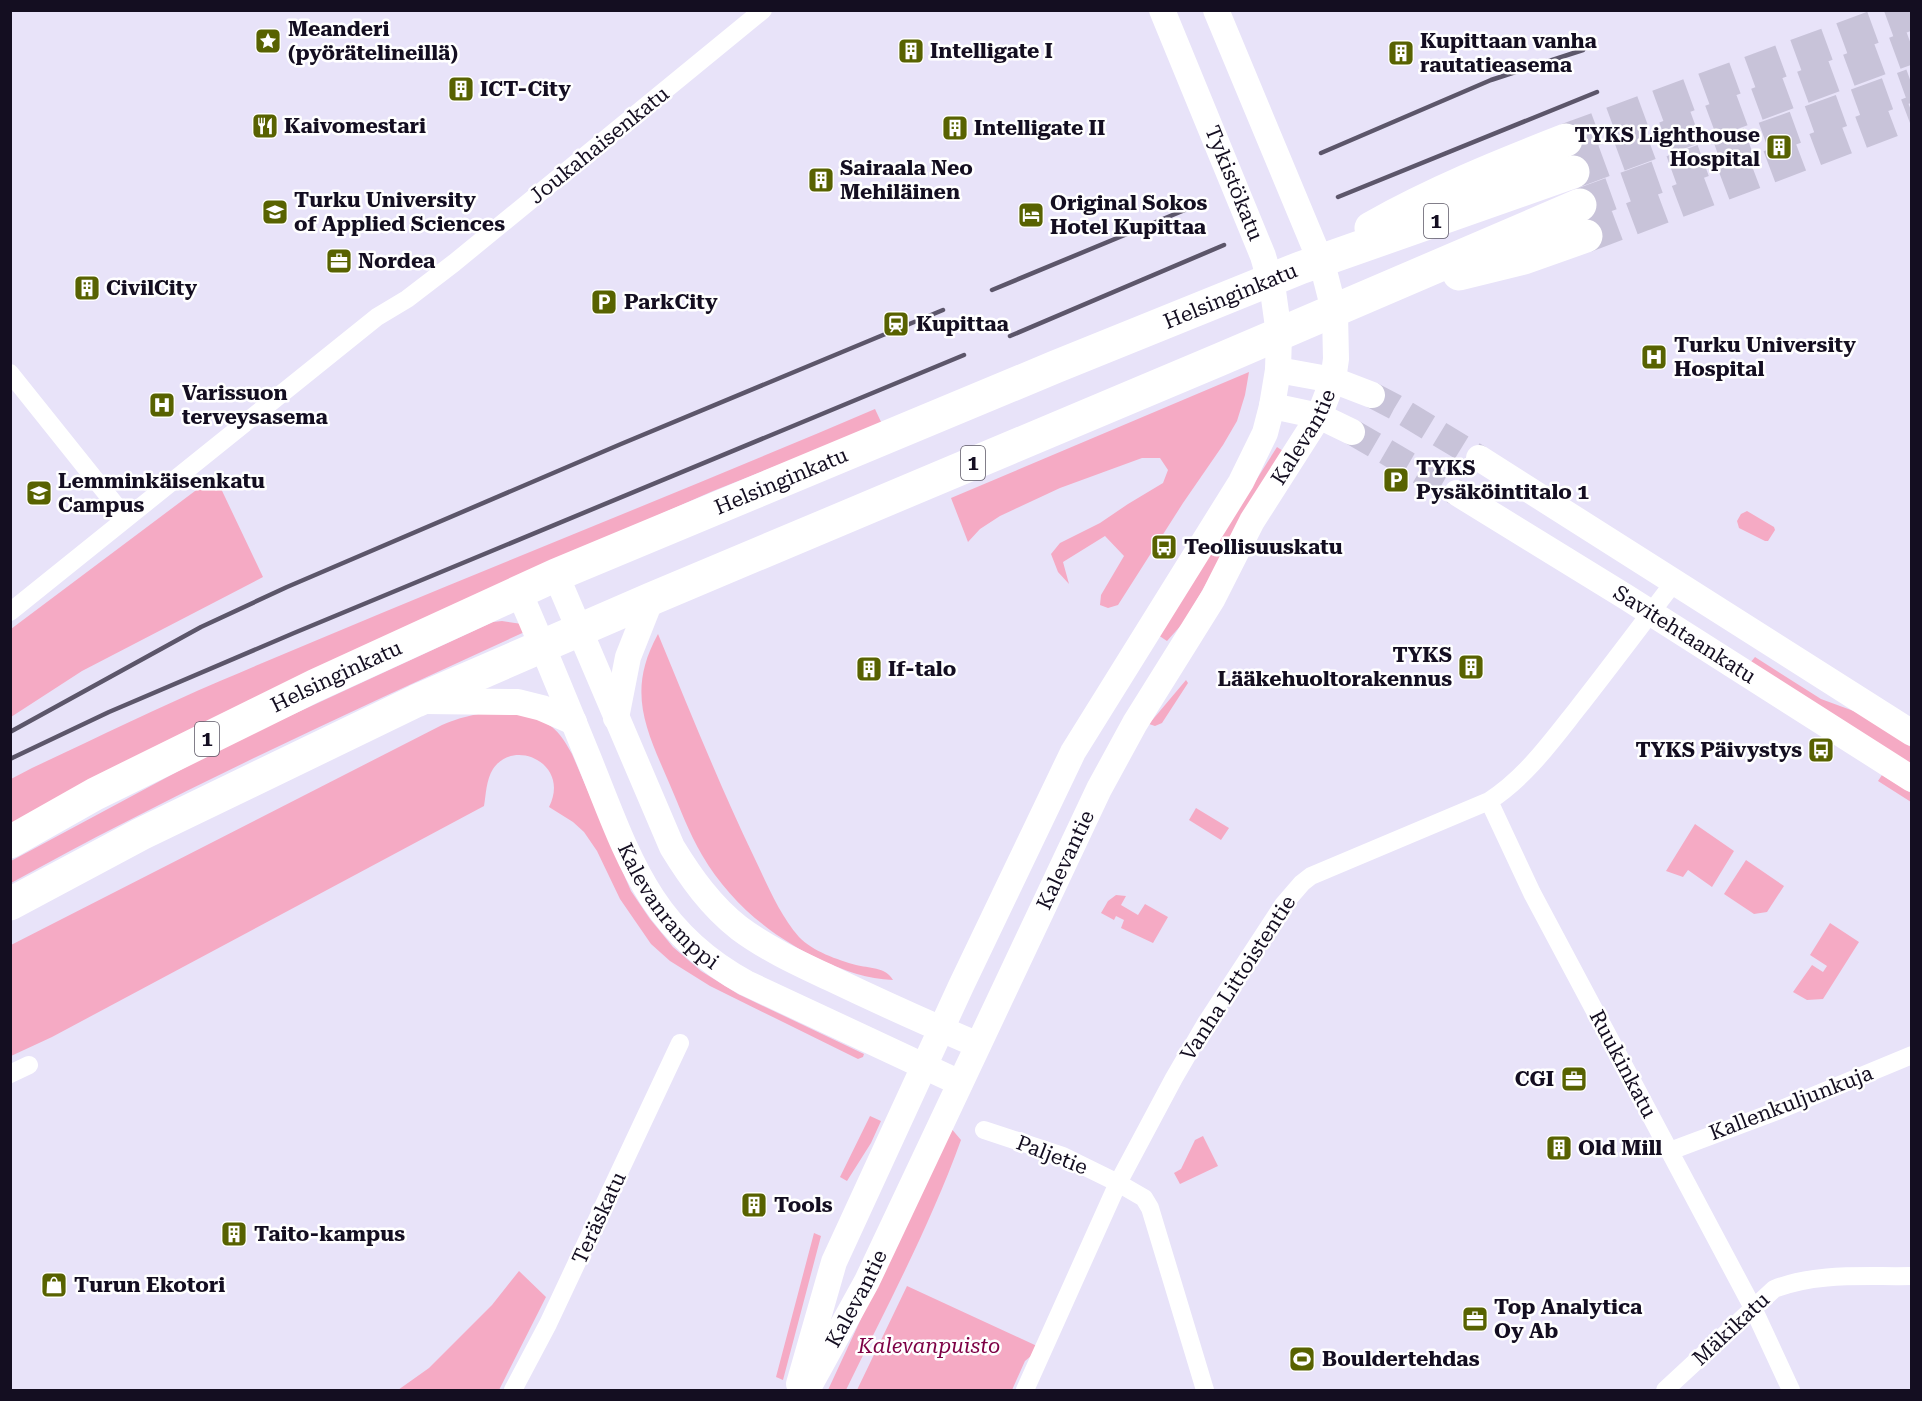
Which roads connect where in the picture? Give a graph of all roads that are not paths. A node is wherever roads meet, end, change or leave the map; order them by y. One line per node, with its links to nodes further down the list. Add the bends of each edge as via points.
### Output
1 (763, 10): 17 (street, Joukahaisenkatu, via 441,274 377,316)
2 (1162, 10): 8 (main road, Tykistökatu, via 1270,275 1279,334)
3 (1216, 10): 10 (main road, Kalevantie, via 1323,267 1335,314)
4 (1566, 140): 7 (highway, via 1411,205)
5 (1573, 172): 7 (highway, Helsinginkatu / 1)
6 (1583, 220): 21 (highway, 1, via 1524,258 1367,296)
7 (1299, 268): 18 (highway, Helsinginkatu / 1)
8 (1278, 366): 10 (main road); 12 (main road, Kalevantie)
9 (10, 373): 17 (street)
10 (1333, 380): 11 (main road); 13 (main road, Kalevantie)
11 (1372, 395)
12 (1272, 406): 13 (main road); 34 (main road, Kalevantie, via 1265,433 1241,483 1072,752)
13 (1320, 416): 14 (main road); 36 (main road, Kalevantie, via 1252,521 1213,598 1135,723 1076,836)
14 (1352, 432)
15 (1479, 458): 19 (main road, Savitehtaankatu)
16 (1457, 493): 23 (main road, Savitehtaankatu)
17 (126, 518): 22 (street, Joukahaisenkatu)
18 (556, 575): 20 (highway, Helsinginkatu / 1); 24 (main road, Kalevanramppi)
19 (1675, 581): 23 (street, Vanha Littoistentie); 29 (main road, Savitehtaankatu)
20 (519, 592): 25 (main road, Kalevanramppi); 32 (highway, Helsinginkatu / 1, via 314,686 95,794)
21 (651, 599): 24 (highway, 1); 27 (main road, via 628,657)
22 (10, 612)
23 (1651, 613): 30 (main road, Savitehtaankatu); 31 (street, Vanha Littoistentie, via 1546,749 1503,793)
24 (579, 630): 25 (highway, 1); 27 (main road, Kalevanramppi)
25 (542, 645): 26 (highway, 1); 28 (main road, Kalevanramppi)
26 (416, 701): 28 (main road, via 518,702); 33 (highway, 1, via 141,834)
27 (616, 718): 34 (main road, Kalevanramppi, via 672,847 716,906 738,927 772,949)
28 (574, 722): 39 (main road, Kalevanramppi, via 634,869 684,939 746,983)
29 (1911, 733)
30 (1911, 779)
31 (1489, 801): 43 (street, Ruukinkatu, via 1532,893); 44 (street, Vanha Littoistentie, via 1325,869 1302,883 1283,905 1206,1023)
32 (10, 842)
33 (10, 904)
34 (941, 1029): 36 (main road, Kalevanramppi); 39 (main road, Kalevantie)
35 (680, 1043): 47 (street, Teräskatu)
36 (978, 1045): 41 (main road, Kalevantie)
37 (1911, 1055): 43 (street, Kallenkuljunkuja)
38 (28, 1065): 40 (street)
39 (924, 1066): 41 (main road, Kalevanramppi); 48 (main road, Kalevantie, via 834,1262)
40 (10, 1074)
41 (960, 1083): 49 (main road, Kalevantie, via 867,1281)
42 (984, 1130): 44 (street, Paljetie, via 1063,1156)
43 (1670, 1151): 46 (street, Ruukinkatu)
44 (1118, 1183): 50 (street, Vanha Littoistentie); 51 (street, Paljetie, via 1144,1198 1150,1208)
45 (1911, 1276): 46 (street, Mäkikatu, via 1802,1281 1774,1289)
46 (1753, 1308): 52 (street, Mäkikatu); 53 (street, Ruukinkatu)
47 (513, 1390)
48 (797, 1390)
49 (807, 1390)
50 (1025, 1390)
51 (1205, 1390)
52 (1665, 1390)
53 (1791, 1390)

